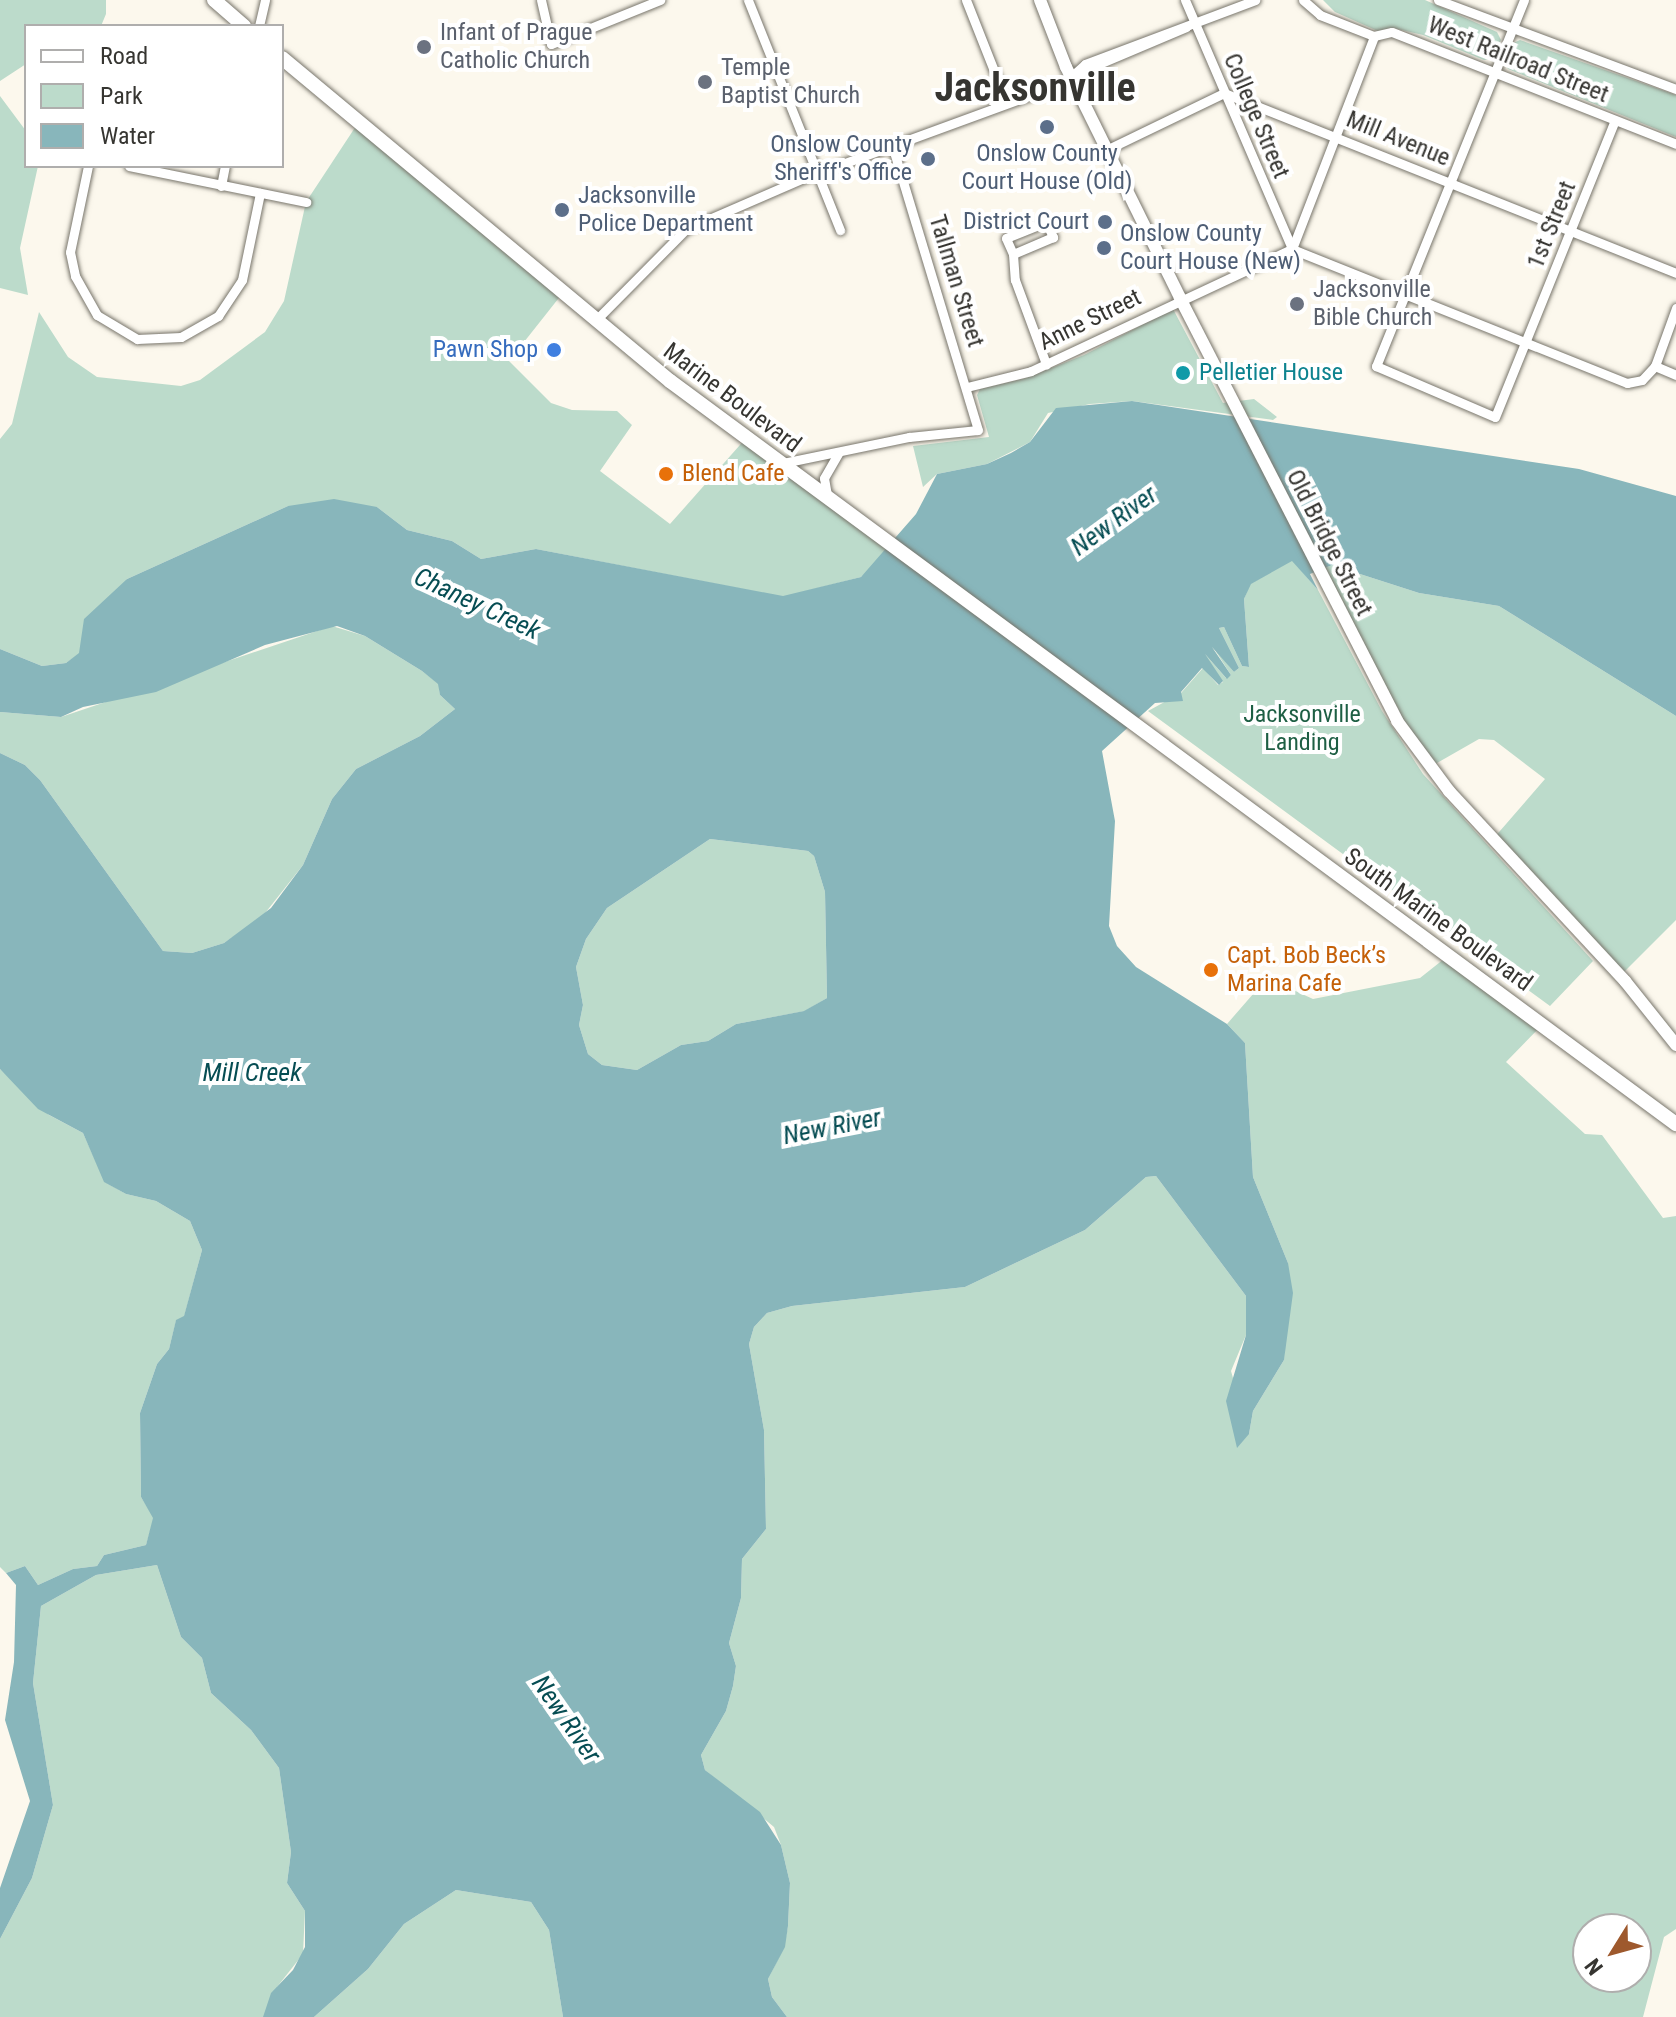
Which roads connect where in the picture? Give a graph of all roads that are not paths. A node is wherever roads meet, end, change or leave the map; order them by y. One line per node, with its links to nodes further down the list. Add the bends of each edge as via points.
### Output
1 (214, 0): 13 (main road)
2 (265, 0): 14 (street)
3 (541, 0): 4 (street, via 551,44)
4 (660, 0)
5 (748, 0): 32 (street)
6 (966, 0): 23 (street, via 1000,86)
7 (1040, 0): 20 (main road, Old Bridge Street)
8 (1185, 0): 15 (street, College Street)
9 (1255, 0): 15 (street)
10 (1303, 0): 17 (street, West Railroad Street, via 1320,15)
11 (1438, 0): 16 (street)
12 (1524, 0): 16 (street)
13 (242, 24)
14 (259, 24)
15 (1191, 25): 20 (street); 22 (street, College Street)
16 (1511, 31): 19 (street); 21 (street, via 1564,44)
17 (1374, 36): 19 (street, West Railroad Street, via 1392,32); 25 (street)
18 (284, 60): 45 (main road, Marine Boulevard)
19 (1491, 72): 24 (street, West Railroad Street); 33 (street)
20 (1076, 74): 23 (street); 28 (main road, Old Bridge Street)
21 (1676, 89)
22 (1224, 93): 25 (street, Mill Avenue); 28 (street); 39 (street, College Street)
23 (995, 106): 27 (street)
24 (1615, 120): 26 (street, West Railroad Street); 38 (street, 1st Street)
25 (1337, 136): 33 (street, Mill Avenue); 39 (street)
26 (1676, 144)
27 (892, 145): 32 (street); 50 (street, Tallman Street)
28 (1108, 149): 43 (main road, Old Bridge Street)
29 (88, 168): 35 (street, via 70,252 75,276 97,315 137,339 181,337 218,316 242,280)
30 (138, 168): 34 (street)
31 (225, 168): 34 (street)
32 (819, 173): 37 (street); 45 (street, via 686,229)
33 (1451, 181): 38 (street, Mill Avenue); 42 (street)
34 (221, 186): 35 (street)
35 (260, 193): 36 (street)
36 (306, 202)
37 (840, 230)
38 (1572, 232): 41 (street, Mill Avenue); 46 (street, 1st Street)
39 (1292, 249): 42 (street); 43 (street, Anne Street)
40 (1013, 254): 40 (street, via 1053,237 1046,222 1006,238); 47 (street, via 1015,280)
41 (1676, 273)
42 (1402, 296): 46 (street); 46 (street, 1st Street, via 1376,366 1495,417)
43 (1180, 298): 47 (street, Anne Street); 55 (main road, Old Bridge Street, via 1397,721 1423,758)
44 (1676, 308): 48 (street)
45 (595, 321): 52 (main road, Marine Boulevard)
46 (1525, 343): 48 (street, via 1627,383 1642,380)
47 (1046, 364): 50 (street, Anne Street)
48 (1655, 366): 49 (street)
49 (1676, 375)
50 (967, 387): 51 (street, Tallman Street, via 978,430)
51 (839, 452): 52 (street); 53 (street, via 824,478)
52 (783, 463): 53 (main road, Marine Boulevard)
53 (828, 497): 54 (main road, Marine Boulevard)
54 (1173, 752): 56 (main road, South Marine Boulevard)
55 (1676, 1043)
56 (1676, 1124)

